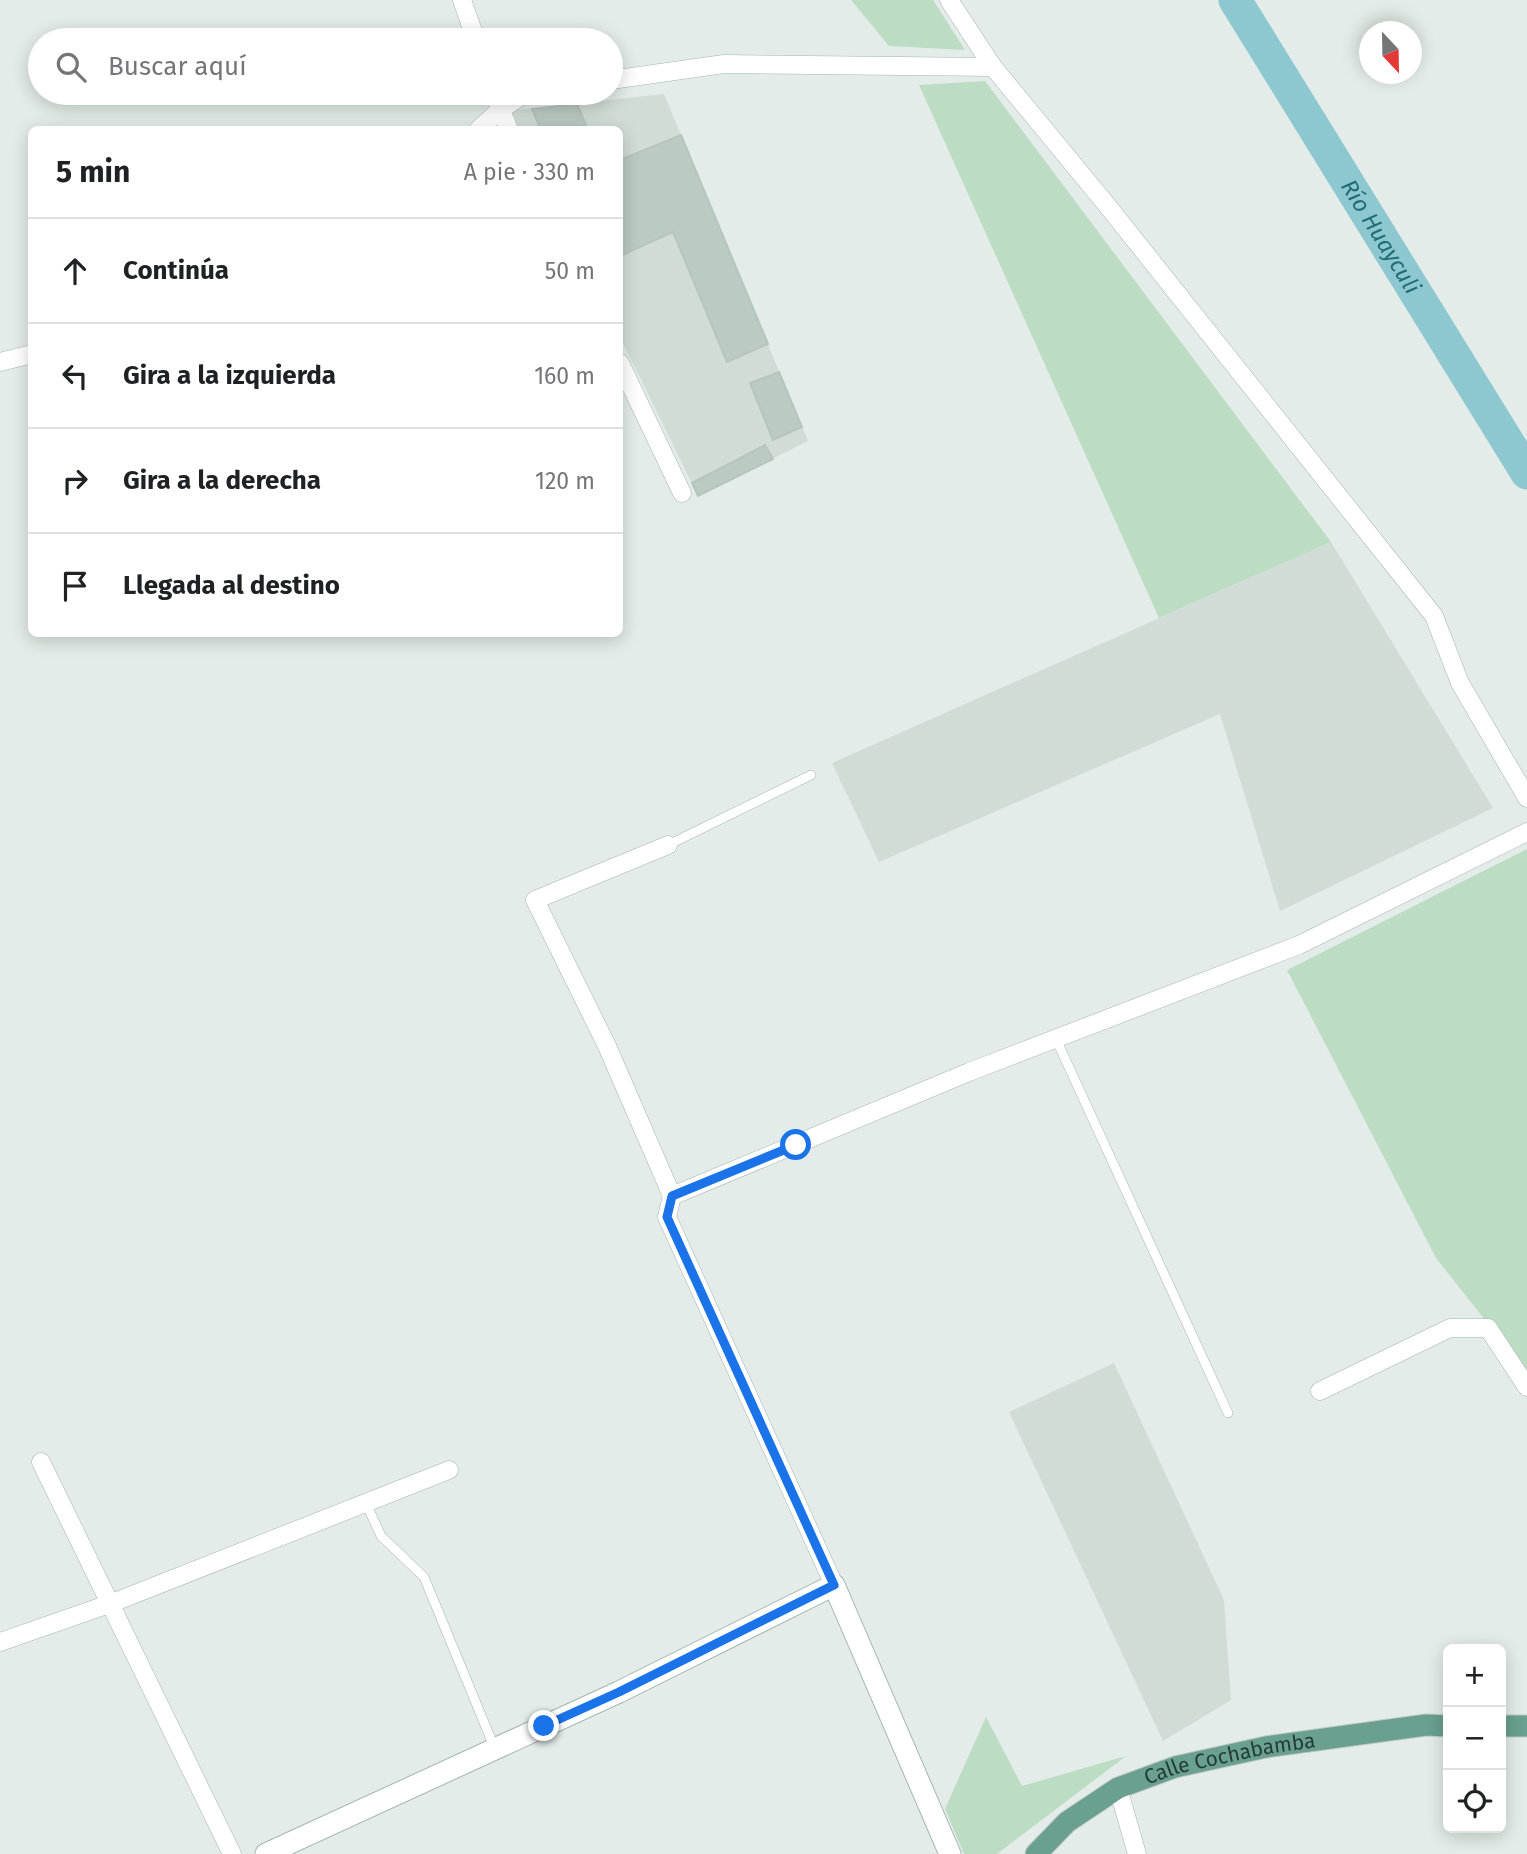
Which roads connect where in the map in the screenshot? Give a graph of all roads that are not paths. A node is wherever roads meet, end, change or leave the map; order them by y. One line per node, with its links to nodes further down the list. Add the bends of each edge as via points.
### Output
1 (462, 0): 3 (street)
2 (949, 0): 4 (street)
3 (472, 28)
4 (992, 67): 5 (street, via 724,64); 15 (street, via 1434,616 1461,683)
5 (623, 78)
6 (494, 105): 8 (street)
7 (499, 105): 9 (street)
8 (481, 126)
9 (507, 126)
10 (28, 355): 11 (street)
11 (0, 362)
12 (623, 369): 13 (street)
13 (681, 494)
14 (811, 775): 17 (lane)
15 (1527, 798)
16 (1527, 832): 18 (street, via 1299,945)
17 (668, 845): 19 (street, via 535,900 607,1046)
18 (1056, 1039): 19 (street); 22 (lane)
19 (672, 1196): 26 (street, via 667,1217)
20 (1527, 1387): 21 (street, via 1488,1328 1450,1328)
21 (1320, 1391)
22 (1228, 1413)
23 (41, 1462): 27 (street)
24 (449, 1470): 25 (street)
25 (366, 1503): 27 (street); 32 (lane, via 381,1536 424,1577)
26 (834, 1585): 32 (main road); 36 (main road)
27 (112, 1603): 28 (street); 34 (street)
28 (0, 1642)
29 (1443, 1726): 33 (main road, Calle Cochabamba, via 1266,1747 1175,1767)
30 (1506, 1726): 31 (main road)
31 (1527, 1727)
32 (495, 1749): 35 (main road)
33 (1118, 1788): 37 (main road, Calle Cochabamba, via 1067,1822); 38 (street)
34 (232, 1854)
35 (266, 1854)
36 (950, 1854)
37 (1036, 1854)
38 (1137, 1854)

